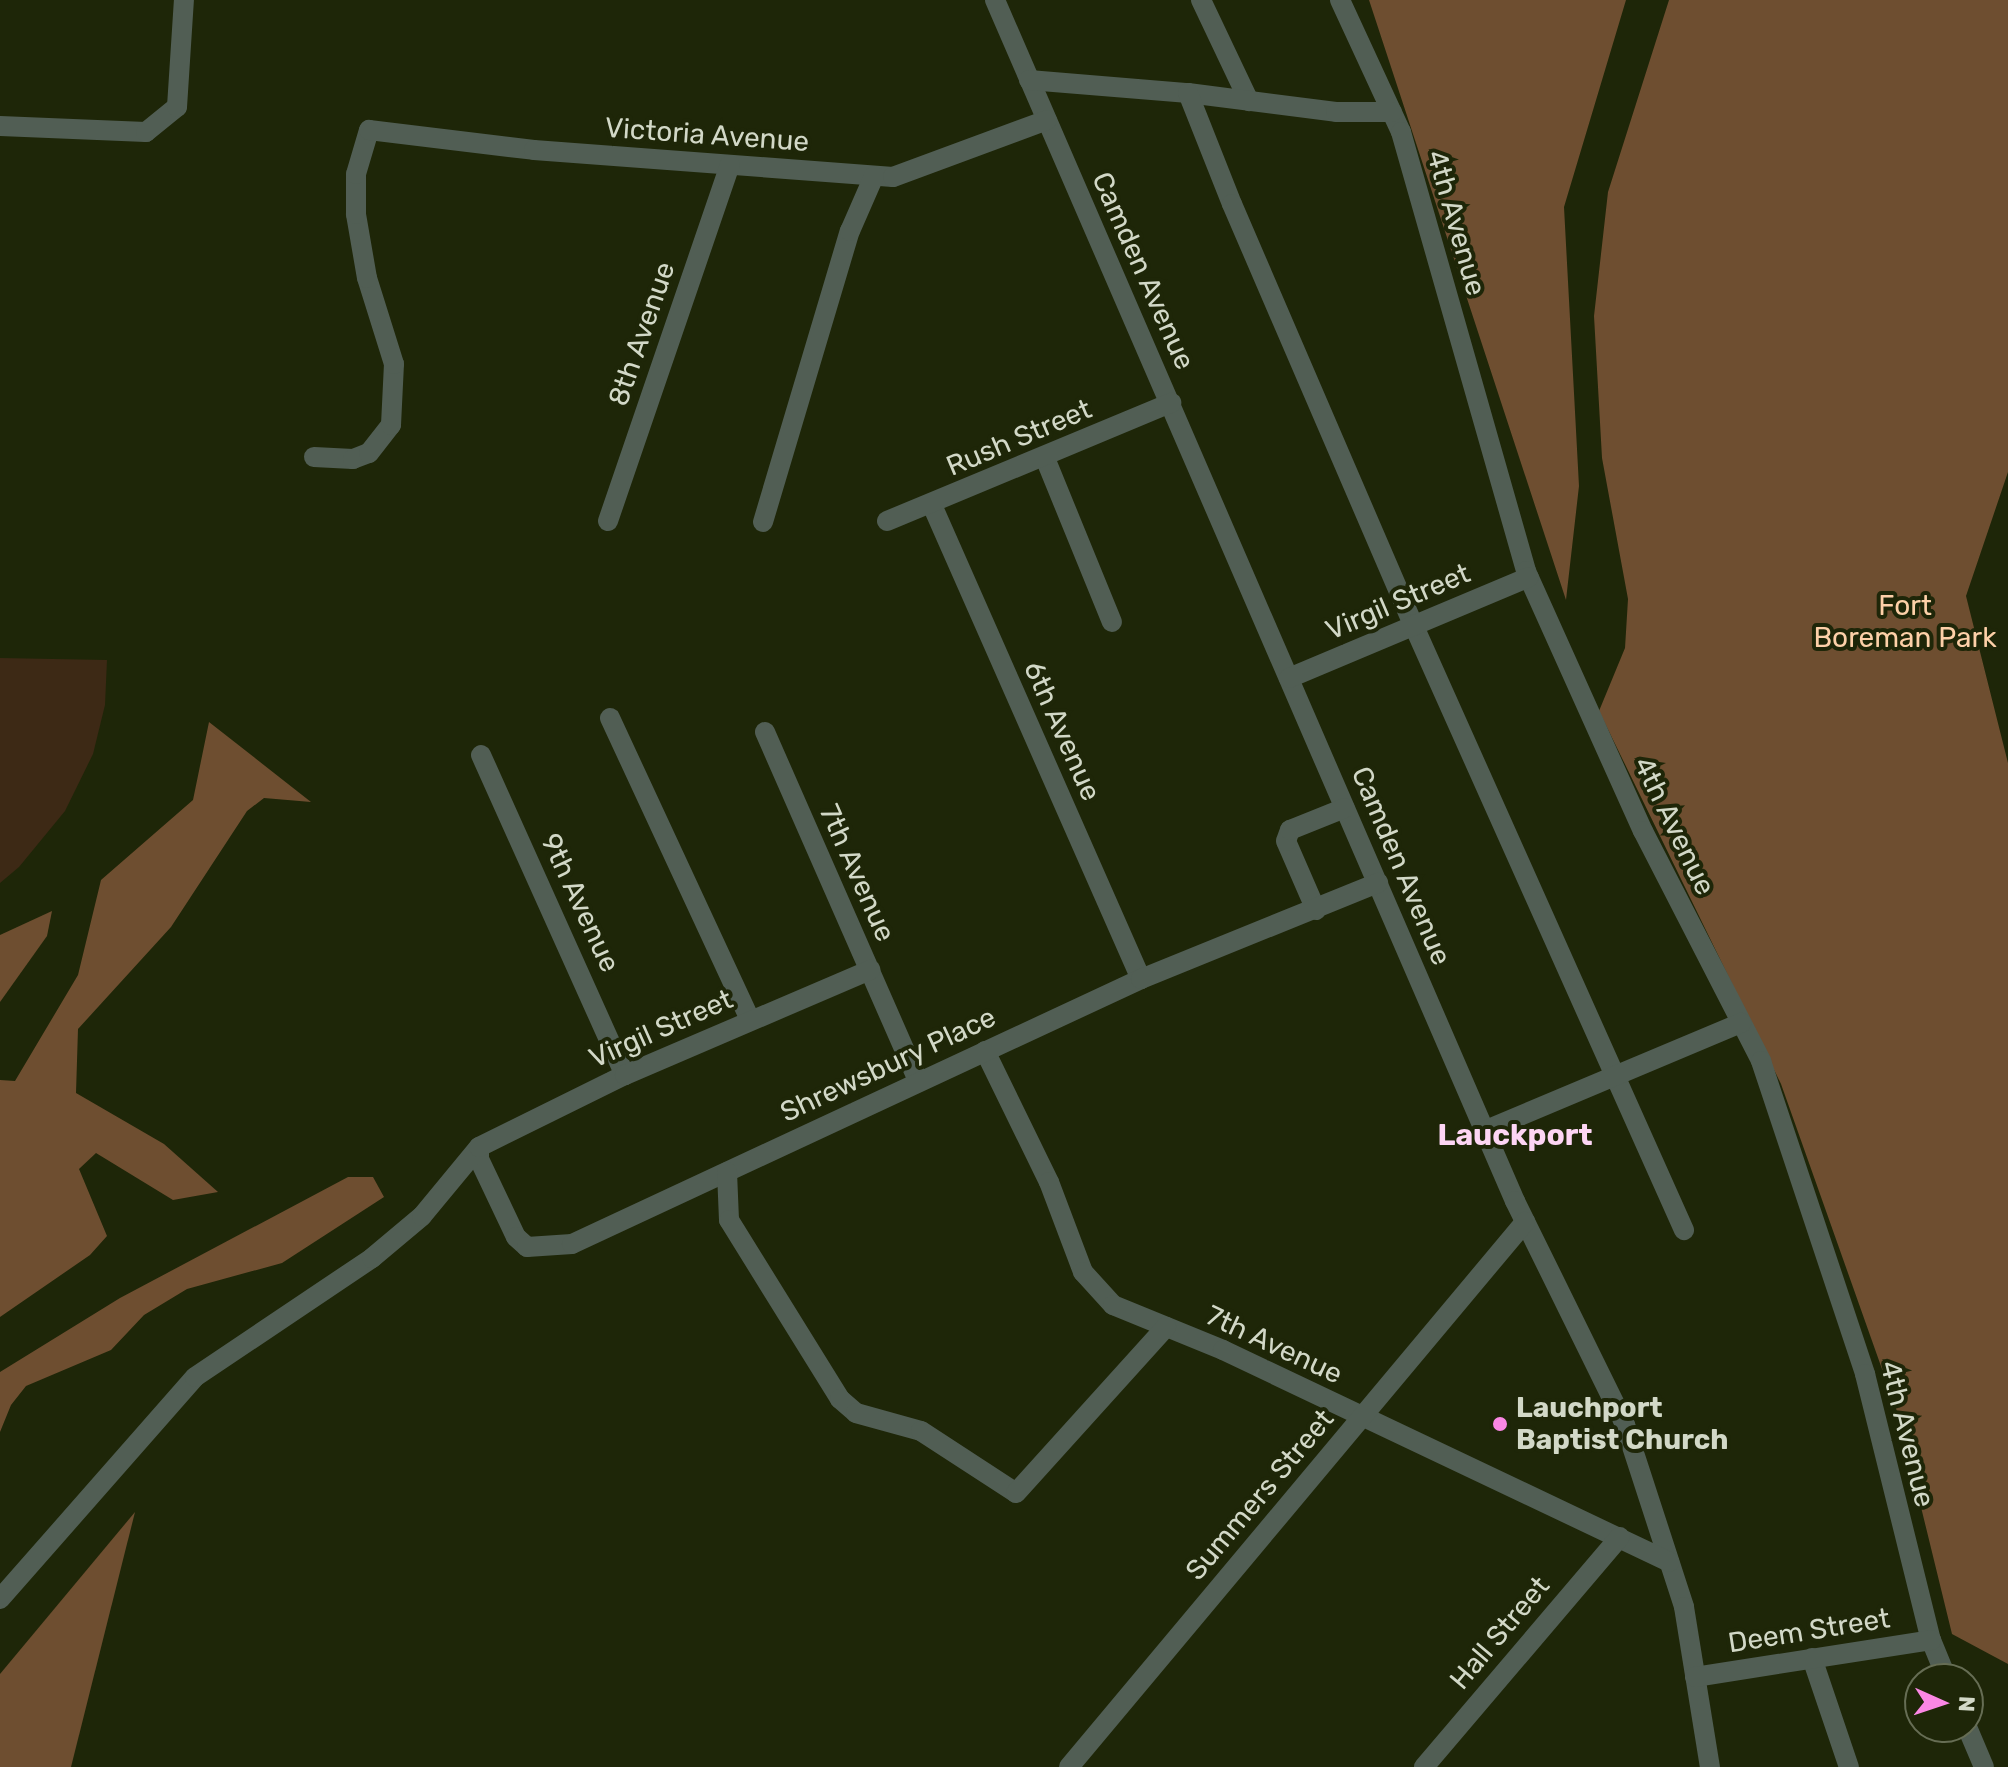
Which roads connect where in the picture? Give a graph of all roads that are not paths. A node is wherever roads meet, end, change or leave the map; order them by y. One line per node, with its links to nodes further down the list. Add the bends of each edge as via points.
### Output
1 (184, 0): 10 (street, via 177,107 146,132)
2 (995, 0): 5 (street, Camden Avenue)
3 (1201, 0): 7 (street)
4 (1340, 0): 8 (street, 4th Avenue)
5 (1029, 80): 6 (street); 9 (street, Camden Avenue)
6 (1188, 93): 7 (street); 22 (street)
7 (1249, 101): 8 (street, via 1336,112)
8 (1392, 112): 20 (street, 4th Avenue)
9 (1047, 120): 12 (street, Victoria Avenue, via 893,177); 13 (street, Camden Avenue)
10 (0, 126)
11 (730, 165): 12 (street, Victoria Avenue); 14 (street, Victoria Avenue, via 369,130 356,174 356,214 367,278 394,364 391,425 369,453 353,459); 17 (street, 8th Avenue)
12 (874, 176): 19 (street, via 850,231)
13 (1171, 403): 15 (street, Rush Street); 23 (street, Camden Avenue)
14 (314, 457)
15 (1045, 458): 16 (street, Rush Street); 21 (street)
16 (932, 505): 18 (street, Rush Street); 31 (street, 6th Avenue)
17 (608, 521)
18 (887, 521)
19 (763, 522)
20 (1529, 577): 22 (street, Virgil Street); 33 (street, 4th Avenue, via 1643,831)
21 (1112, 622)
22 (1413, 624): 23 (street, Virgil Street); 36 (street)
23 (1289, 678): 27 (street, Camden Avenue)
24 (610, 718): 32 (street)
25 (765, 732): 30 (street, 7th Avenue)
26 (481, 755): 35 (street, 9th Avenue)
27 (1345, 808): 28 (street, Camden Avenue); 29 (street, via 1290,830 1286,841)
28 (1378, 883): 29 (street, Shrewsbury Place); 38 (street, Camden Avenue)
29 (1316, 910): 31 (street, Shrewsbury Place)
30 (870, 970): 32 (street, Virgil Street); 37 (street, 7th Avenue)
31 (1141, 979): 34 (street, Shrewsbury Place)
32 (750, 1020): 35 (street, Virgil Street)
33 (1741, 1023): 36 (street); 48 (street, 4th Avenue, via 1761,1061 1865,1374)
34 (985, 1051): 37 (street, Shrewsbury Place); 43 (street, 7th Avenue, via 1049,1182 1083,1272 1113,1305)
35 (625, 1075): 39 (street, Virgil Street)
36 (1615, 1076): 38 (street); 42 (street)
37 (918, 1080): 40 (street, Shrewsbury Place)
38 (1484, 1131): 41 (street, Camden Avenue)
39 (479, 1147): 40 (street, Shrewsbury Place, via 479,1159 516,1237 527,1247 572,1244); 47 (street, via 422,1216 372,1258 195,1377)
40 (727, 1172): 43 (street, via 729,1220 840,1399 856,1413 921,1431 1016,1493)
41 (1525, 1222): 44 (street, Summers Street); 46 (street, Camden Avenue, via 1625,1425)
42 (1684, 1230)
43 (1166, 1327): 44 (street, 7th Avenue)
44 (1362, 1416): 45 (street, 7th Avenue); 53 (street, Summers Street)
45 (1620, 1537): 46 (street, 7th Avenue); 54 (street, Hall Street)
46 (1669, 1562): 51 (street, Camden Avenue, via 1684,1607)
47 (0, 1599)
48 (1931, 1640): 49 (street, Deem Street); 50 (street, 4th Avenue)
49 (1812, 1658): 51 (street, Deem Street); 56 (street)
50 (1940, 1663)
51 (1695, 1677): 55 (street, Camden Avenue)
52 (1974, 1743): 57 (street)
53 (1069, 1767)
54 (1424, 1767)
55 (1710, 1767)
56 (1849, 1767)
57 (1984, 1767)

